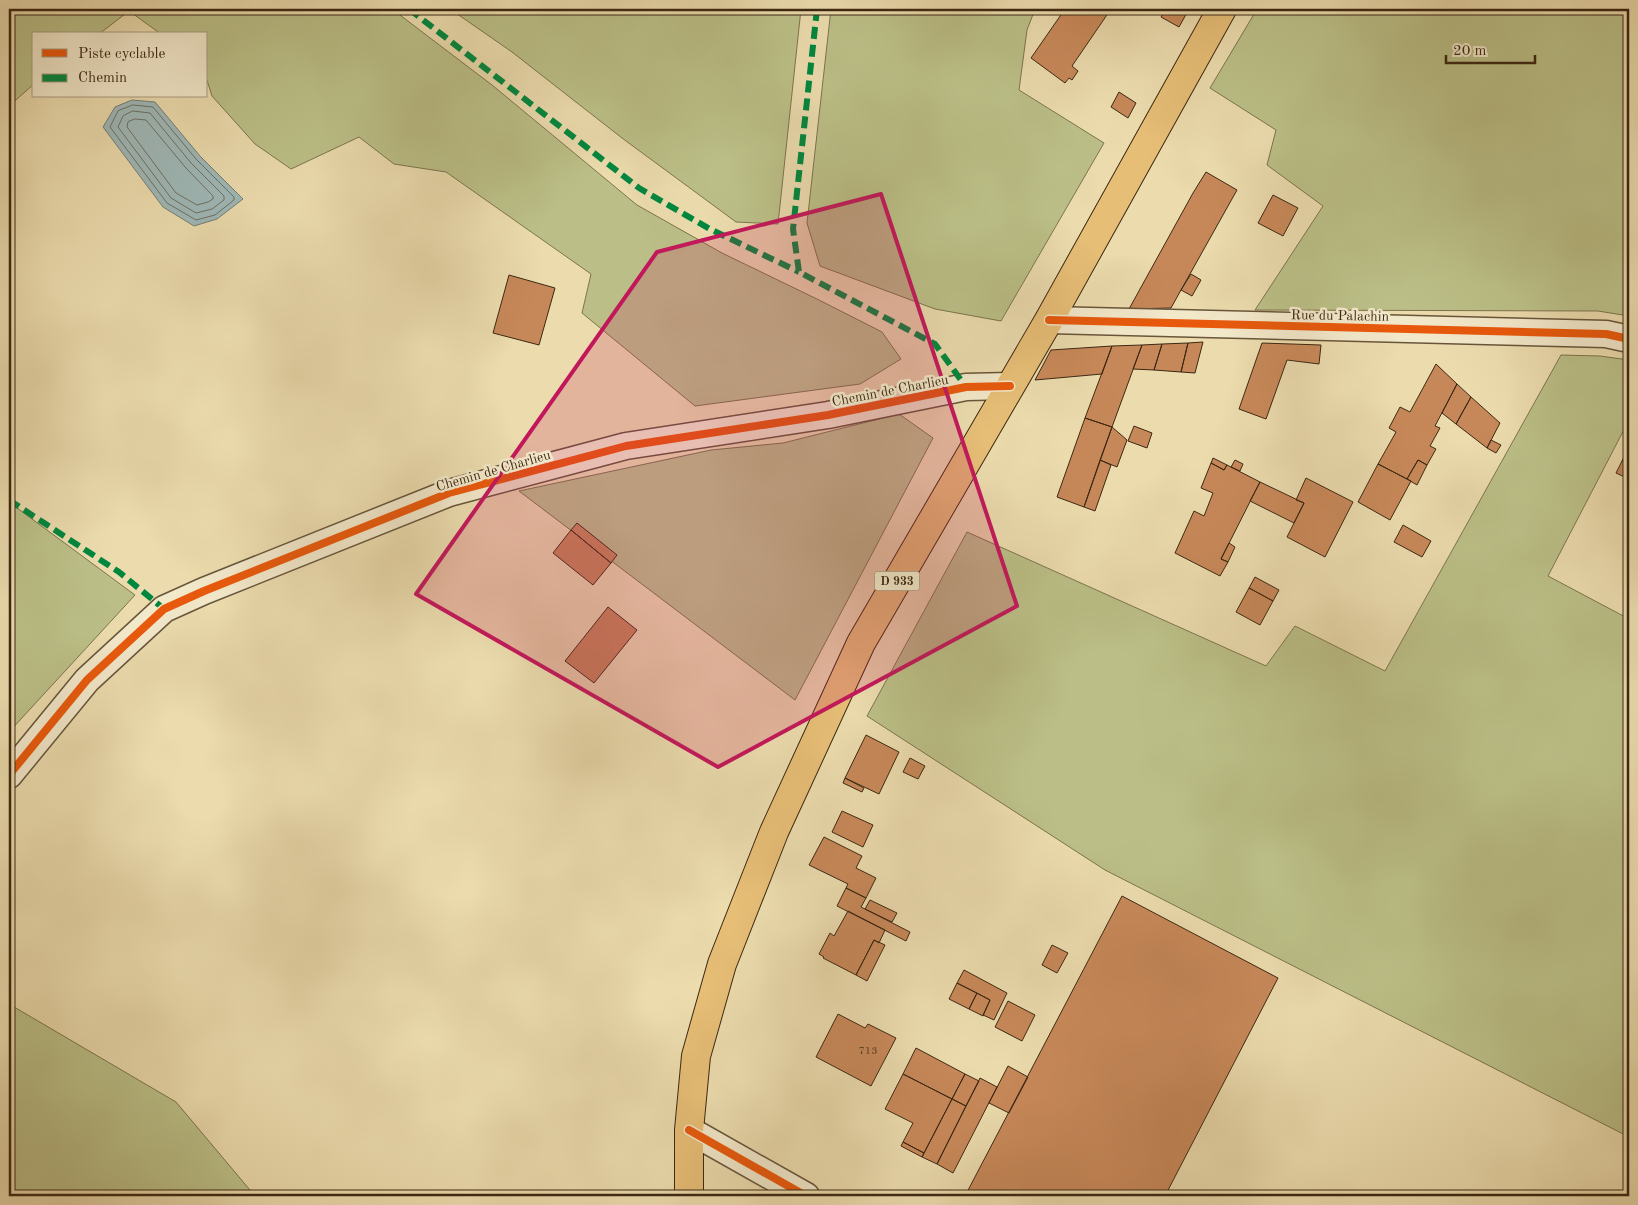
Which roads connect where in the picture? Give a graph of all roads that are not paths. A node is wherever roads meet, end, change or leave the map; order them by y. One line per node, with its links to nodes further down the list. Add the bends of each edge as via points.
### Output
1 (1222, 9): 2 (main road, D 933)
2 (1049, 320): 3 (street, Rue du Palachin, via 1606,334); 4 (main road, D 933)
3 (1629, 339)
4 (1010, 386): 5 (street, Chemin de Charlieu, via 966,387 828,415 626,446 449,493 164,609 87,680); 6 (main road, D 933, via 861,643 774,832 722,964 703,1028 696,1056)
5 (9, 775)
6 (689, 1130): 7 (main road, D 933); 8 (street)
7 (689, 1196)
8 (806, 1196)

